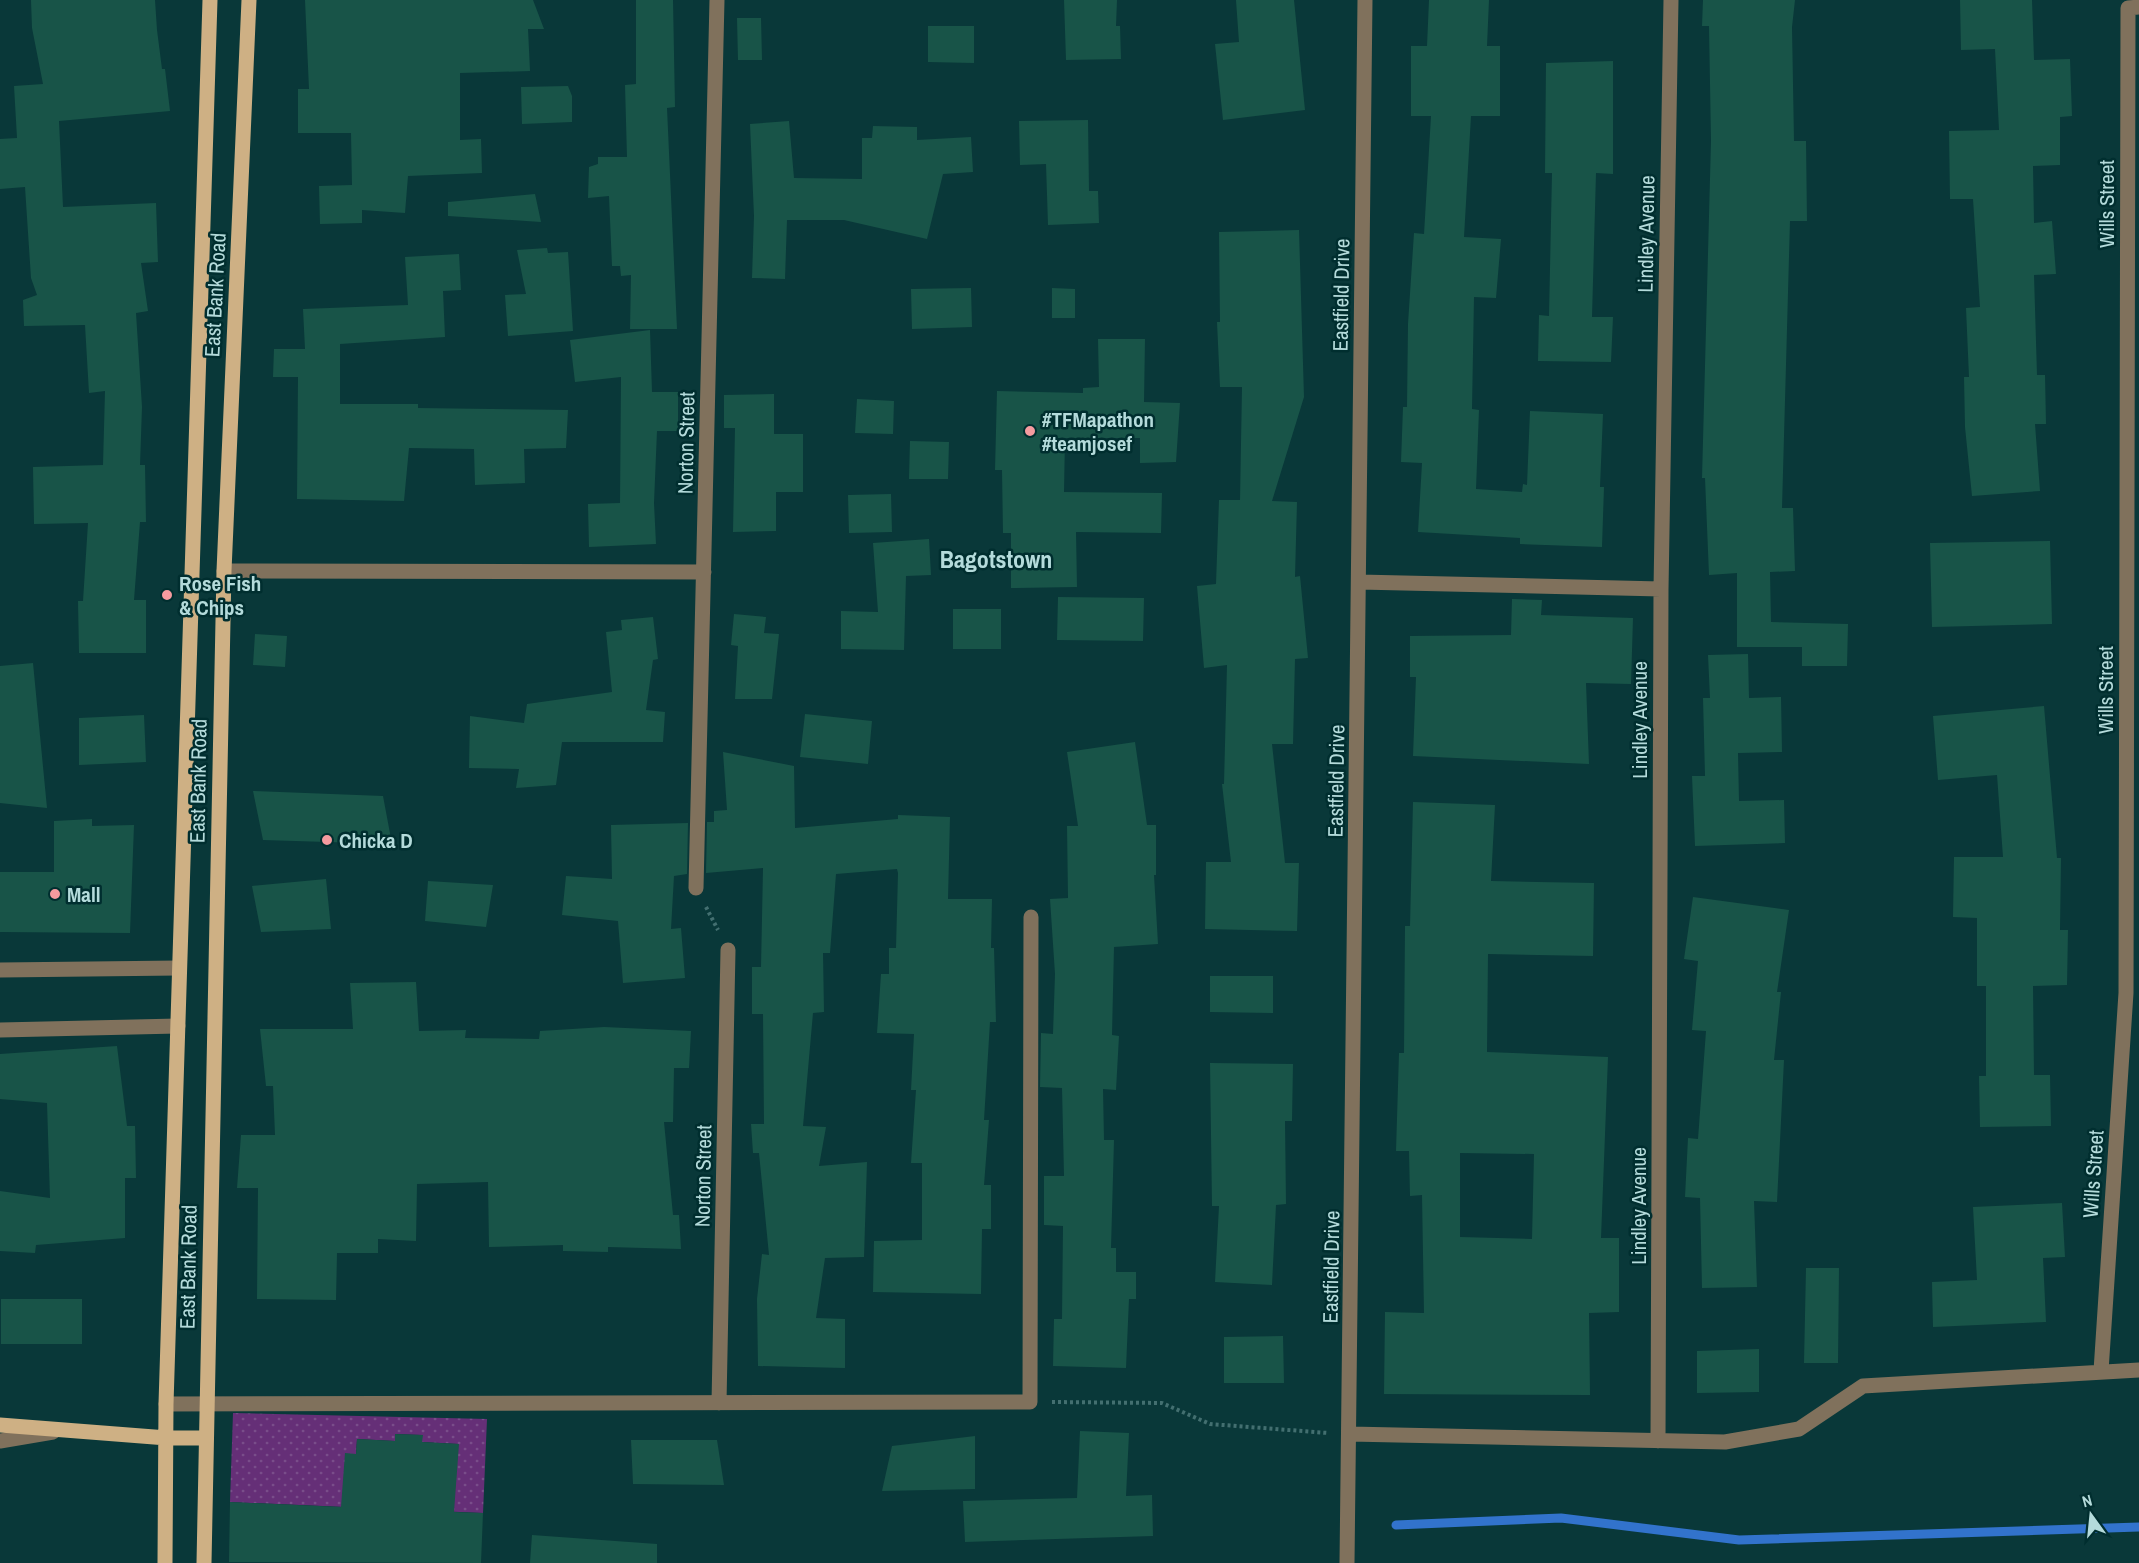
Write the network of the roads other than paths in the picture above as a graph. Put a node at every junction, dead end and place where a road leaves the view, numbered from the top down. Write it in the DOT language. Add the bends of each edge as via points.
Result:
graph roads {
  1 [pos="210,0"];
  2 [pos="249,0"];
  3 [pos="717,0"];
  4 [pos="1365,0"];
  5 [pos="1671,0"];
  6 [pos="2133,8"];
  7 [pos="224,571"];
  8 [pos="704,572"];
  9 [pos="1359,582"];
  10 [pos="1661,589"];
  11 [pos="696,888"];
  12 [pos="1031,917"];
  13 [pos="728,950"];
  14 [pos="179,968"];
  15 [pos="0,970"];
  16 [pos="2132,992"];
  17 [pos="178,1026"];
  18 [pos="0,1030"];
  19 [pos="2139,1370"];
  20 [pos="2102,1371"];
  21 [pos="719,1403"];
  22 [pos="166,1404"];
  23 [pos="206,1404"];
  24 [pos="0,1425"];
  25 [pos="65,1430"];
  26 [pos="1350,1434"];
  27 [pos="167,1438"];
  28 [pos="206,1438"];
  29 [pos="0,1441"];
  30 [pos="1658,1441"];
  31 [pos="165,1563"];
  32 [pos="204,1563"];
  33 [pos="1347,1563"];
  1 -- 14 [label="main road, East Bank Road"];
  2 -- 7 [label="main road, East Bank Road"];
  3 -- 8 [label="street, Norton Street"];
  4 -- 9 [label="street, Eastfield Drive"];
  5 -- 10 [label="street, Lindley Avenue"];
  6 -- 16 [label="street, Wills Street"];
  7 -- 8 [label="street"];
  7 -- 23 [label="main road, East Bank Road"];
  8 -- 11 [label="street, Norton Street"];
  9 -- 10 [label="street"];
  9 -- 26 [label="street, Eastfield Drive"];
  10 -- 30 [label="street, Lindley Avenue"];
  12 -- 21 [label="street" via="1030,1402"];
  13 -- 21 [label="street, Norton Street"];
  14 -- 15 [label="street"];
  14 -- 17 [label="main road, East Bank Road"];
  16 -- 20 [label="street, Wills Street"];
  17 -- 18 [label="street"];
  17 -- 22 [label="main road, East Bank Road"];
  19 -- 20 [label="street"];
  20 -- 30 [label="street" via="1863,1386 1799,1429 1725,1442"];
  21 -- 23 [label="street"];
  22 -- 23 [label="street"];
  22 -- 27 [label="main road, East Bank Road"];
  23 -- 28 [label="main road, East Bank Road"];
  24 -- 25 [label="main road"];
  25 -- 27 [label="main road"];
  25 -- 29 [label="street"];
  26 -- 30 [label="street"];
  26 -- 33 [label="street, Eastfield Drive"];
  27 -- 28 [label="main road"];
  27 -- 31 [label="main road, East Bank Road"];
  28 -- 32 [label="main road, East Bank Road"];
}
